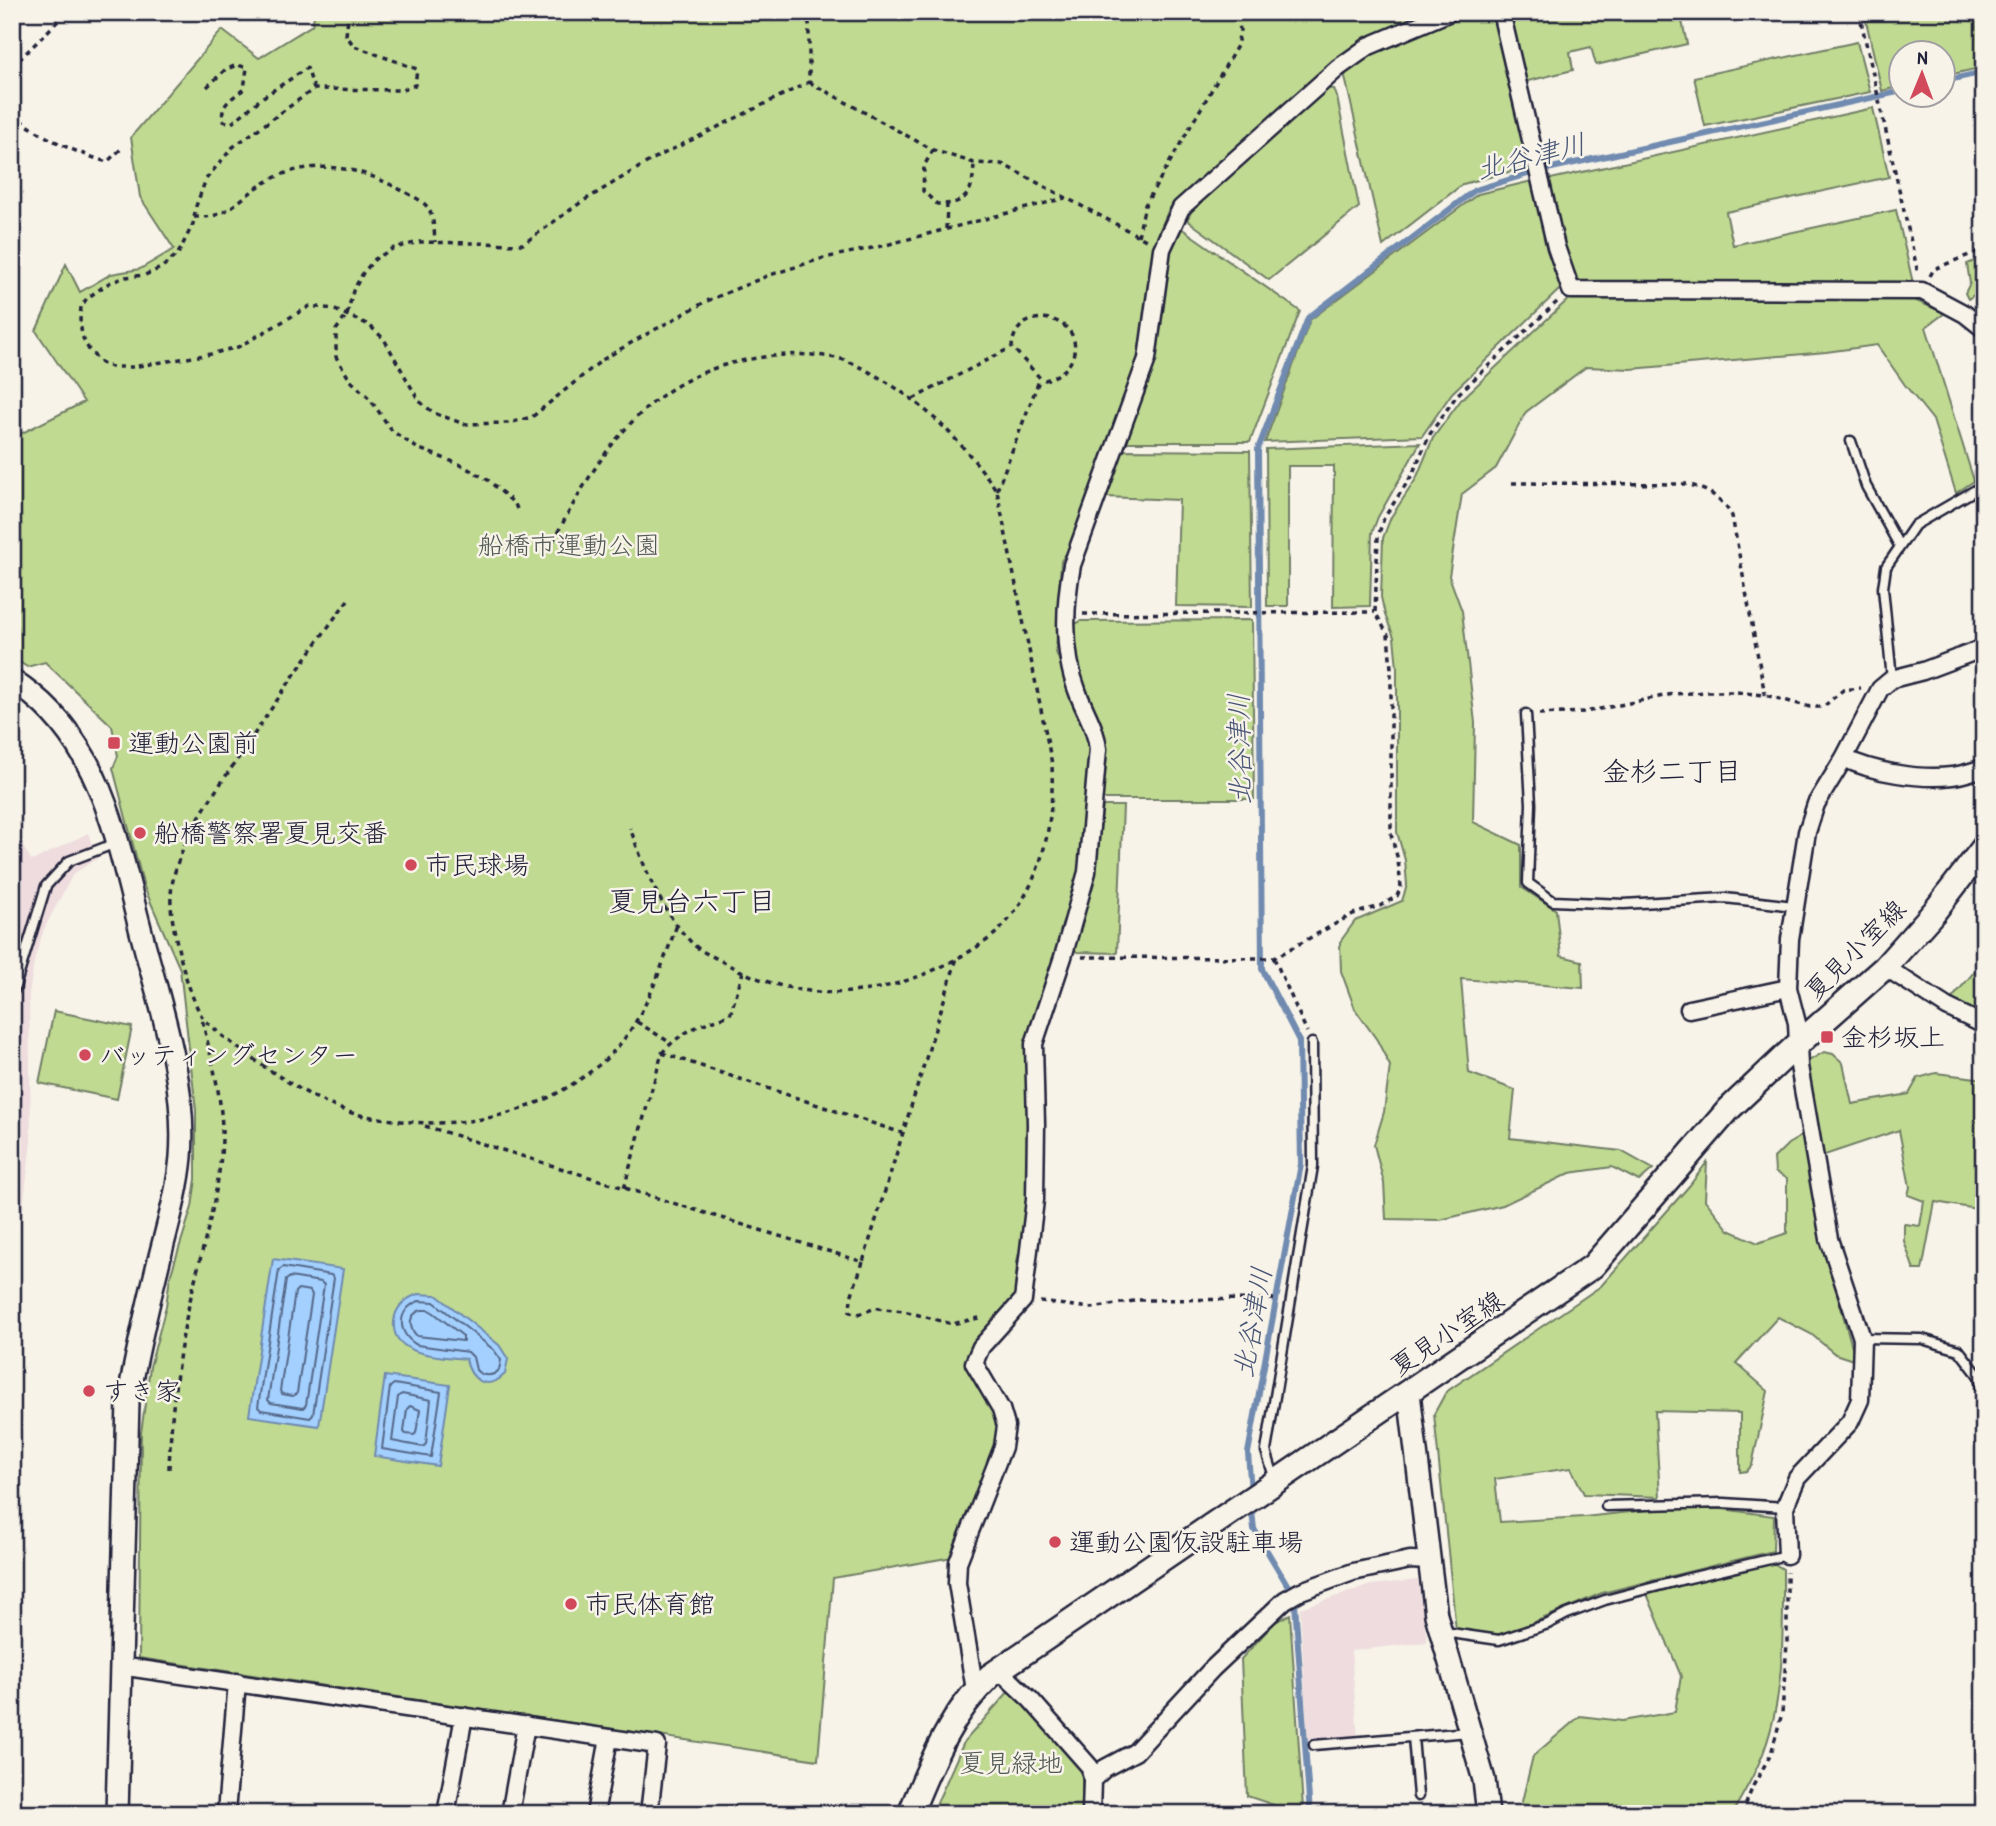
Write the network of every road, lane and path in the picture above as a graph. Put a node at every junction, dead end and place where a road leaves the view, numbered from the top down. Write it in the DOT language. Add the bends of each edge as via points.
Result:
graph roads {
  1 [pos="67,12"];
  2 [pos="353,12"];
  3 [pos="806,12"];
  4 [pos="1237,12"];
  5 [pos="1450,12"];
  6 [pos="1501,12"];
  7 [pos="1859,12"];
  8 [pos="12,66"];
  9 [pos="809,82"];
  10 [pos="207,87"];
  11 [pos="314,89"];
  12 [pos="12,114"];
  13 [pos="121,149"];
  14 [pos="933,150"];
  15 [pos="974,163"];
  16 [pos="1065,198"];
  17 [pos="947,204"];
  18 [pos="194,217"];
  19 [pos="946,229"];
  20 [pos="1138,236"];
  21 [pos="435,242"];
  22 [pos="1162,249"];
  23 [pos="1984,249"];
  24 [pos="1571,290"];
  25 [pos="1922,290"];
  26 [pos="347,315"];
  27 [pos="1984,329"];
  28 [pos="1012,347"];
  29 [pos="1040,378"];
  30 [pos="913,399"];
  31 [pos="1851,441"];
  32 [pos="1512,483"];
  33 [pos="1984,485"];
  34 [pos="997,491"];
  35 [pos="517,509"];
  36 [pos="553,541"];
  37 [pos="1900,547"];
  38 [pos="348,600"];
  39 [pos="1375,612"];
  40 [pos="1067,615"];
  41 [pos="1984,648"];
  42 [pos="12,680"];
  43 [pos="1886,684"];
  44 [pos="1765,695"];
  45 [pos="1526,715"];
  46 [pos="1844,758"];
  47 [pos="1984,768"];
  48 [pos="630,828"];
  49 [pos="117,843"];
  50 [pos="1984,847"];
  51 [pos="1794,906"];
  52 [pos="677,925"];
  53 [pos="1063,957"];
  54 [pos="957,958"];
  55 [pos="1274,958"];
  56 [pos="1885,967"];
  57 [pos="743,972"];
  58 [pos="1788,988"];
  59 [pos="14,990"];
  60 [pos="1689,1009"];
  61 [pos="202,1017"];
  62 [pos="637,1022"];
  63 [pos="1984,1025"];
  64 [pos="671,1043"];
  65 [pos="1312,1044"];
  66 [pos="1798,1044"];
  67 [pos="662,1054"];
  68 [pos="419,1124"];
  69 [pos="902,1133"];
  70 [pos="624,1188"];
  71 [pos="863,1262"];
  72 [pos="1269,1299"];
  73 [pos="1023,1300"];
  74 [pos="989,1315"];
  75 [pos="1862,1338"];
  76 [pos="1409,1393"];
  77 [pos="1984,1400"];
  78 [pos="169,1469"];
  79 [pos="1259,1494"];
  80 [pos="1606,1506"];
  81 [pos="1785,1507"];
  82 [pos="1787,1555"];
  83 [pos="1429,1561"];
  84 [pos="1441,1632"];
  85 [pos="120,1667"];
  86 [pos="999,1670"];
  87 [pos="237,1682"];
  88 [pos="975,1690"];
  89 [pos="464,1716"];
  90 [pos="526,1725"];
  91 [pos="1469,1732"];
  92 [pos="1413,1737"];
  93 [pos="608,1738"];
  94 [pos="1314,1745"];
  95 [pos="1092,1780"];
  96 [pos="1418,1796"];
  97 [pos="226,1813"];
  98 [pos="117,1814"];
  99 [pos="446,1814"];
  100 [pos="510,1814"];
  101 [pos="595,1814"];
  102 [pos="649,1814"];
  103 [pos="910,1814"];
  104 [pos="1091,1814"];
  105 [pos="1488,1814"];
  106 [pos="1742,1814"];
  1 -- 8 [label="path"];
  2 -- 11 [label="path" via="346,35 354,46 417,69 415,85 402,90"];
  3 -- 9 [label="path"];
  4 -- 20 [label="path" via="1237,46 1144,205"];
  5 -- 22 [label="street" via="1369,46 1338,68 1181,208"];
  6 -- 24 [label="street" via="1556,247"];
  7 -- 25 [label="path"];
  9 -- 14 [label="path"];
  9 -- 21 [label="path" via="653,159 523,244"];
  10 -- 11 [label="path" via="226,69 247,68 244,89 221,111 223,121 232,123 307,68"];
  11 -- 18 [label="path" via="216,164"];
  12 -- 13 [label="path" via="62,147 85,155 107,162"];
  14 -- 15 [label="path"];
  14 -- 17 [label="path" via="924,166 923,191 937,204"];
  15 -- 16 [label="path" via="1002,164"];
  15 -- 17 [label="path" via="973,185 965,197"];
  16 -- 19 [label="path"];
  16 -- 20 [label="path"];
  17 -- 19 [label="path"];
  18 -- 21 [label="path" via="217,215 288,173 319,166 346,168 373,175 429,206"];
  18 -- 26 [label="path" via="178,254 161,268 109,283 81,307 82,336 101,363 132,367 238,347 310,306"];
  19 -- 26 [label="path" via="824,258 707,301 602,360 532,417 509,423 464,424 434,413 419,401 384,339 369,325"];
  20 -- 22 [label="path"];
  21 -- 26 [label="path" via="394,248 375,259 353,291"];
  22 -- 40 [label="street" via="1147,359 1072,565"];
  23 -- 25 [label="path" via="1934,270"];
  24 -- 25 [label="street"];
  24 -- 39 [label="path" via="1457,395 1430,434 1378,536"];
  25 -- 27 [label="street"];
  26 -- 35 [label="path" via="336,330 336,357 392,431 417,448 488,480"];
  28 -- 29 [label="path"];
  28 -- 29 [label="path" via="1013,336 1032,319 1060,322 1069,331 1075,342 1071,363 1054,377"];
  28 -- 30 [label="path"];
  29 -- 34 [label="path"];
  30 -- 34 [label="path" via="973,456"];
  30 -- 36 [label="path" via="842,359 762,357 702,371 654,401 625,429 586,480"];
  31 -- 37 [label="lane" via="1866,486"];
  32 -- 44 [label="path" via="1687,484 1707,490 1724,503 1732,516"];
  33 -- 37 [label="lane" via="1915,526"];
  34 -- 54 [label="path" via="1052,764 1053,797 1038,869 1021,901 1004,925"];
  37 -- 43 [label="lane" via="1886,567 1883,587"];
  38 -- 61 [label="path" via="202,811 180,858 171,893 172,919"];
  39 -- 40 [label="path"];
  39 -- 55 [label="path" via="1388,635 1391,834 1401,887 1397,896 1380,906 1353,914"];
  40 -- 53 [label="street" via="1067,657 1098,749 1087,872"];
  41 -- 43 [label="street"];
  42 -- 49 [label="street" via="62,723 85,758"];
  43 -- 44 [label="path" via="1843,690 1823,707"];
  43 -- 46 [label="street"];
  44 -- 45 [label="path" via="1673,694 1585,712"];
  45 -- 51 [label="lane" via="1531,804 1528,883 1553,901 1624,904 1725,898"];
  46 -- 47 [label="street" via="1862,767 1920,775 1950,776"];
  46 -- 51 [label="street" via="1816,804"];
  48 -- 52 [label="path" via="644,868"];
  49 -- 59 [label="lane" via="69,861 46,886"];
  49 -- 85 [label="street" via="168,1036 182,1122 173,1204 128,1401"];
  50 -- 56 [label="main road, 夏見小室線"];
  51 -- 58 [label="street"];
  52 -- 57 [label="path" via="695,946"];
  52 -- 62 [label="path"];
  53 -- 55 [label="path"];
  53 -- 73 [label="street" via="1034,1044 1035,1200"];
  54 -- 57 [label="path" via="919,977 840,995 794,990"];
  54 -- 69 [label="path"];
  55 -- 65 [label="path"];
  56 -- 63 [label="street"];
  56 -- 66 [label="main road, 夏見小室線"];
  57 -- 64 [label="path" via="730,1015 695,1026"];
  58 -- 60 [label="street"];
  58 -- 66 [label="street"];
  61 -- 68 [label="path" via="251,1058 311,1097 351,1113"];
  61 -- 78 [label="path" via="219,1091 222,1139 180,1348"];
  62 -- 64 [label="path"];
  62 -- 68 [label="path" via="601,1064 569,1087 522,1110 464,1123"];
  64 -- 67 [label="path"];
  65 -- 79 [label="lane" via="1313,1166"];
  66 -- 75 [label="street" via="1829,1239"];
  66 -- 76 [label="main road, 夏見小室線" via="1729,1109 1593,1266"];
  67 -- 69 [label="path"];
  67 -- 70 [label="path"];
  68 -- 70 [label="path"];
  69 -- 71 [label="path"];
  70 -- 71 [label="path"];
  71 -- 74 [label="path" via="850,1312 876,1308 904,1311 952,1324"];
  72 -- 73 [label="path" via="1140,1300 1092,1308"];
  73 -- 88 [label="street" via="981,1347 974,1363 1006,1426 1003,1447 958,1562 957,1583"];
  75 -- 77 [label="lane" via="1922,1339 1959,1350 1979,1376"];
  75 -- 81 [label="street" via="1860,1400 1850,1422 1797,1478"];
  76 -- 79 [label="main road, 夏見小室線"];
  76 -- 83 [label="street"];
  79 -- 86 [label="main road, 夏見小室線"];
  80 -- 81 [label="lane" via="1724,1503"];
  81 -- 82 [label="street"];
  82 -- 84 [label="lane" via="1605,1601 1499,1640"];
  82 -- 106 [label="path" via="1782,1713 1772,1754"];
  83 -- 84 [label="street"];
  83 -- 95 [label="street" via="1410,1560 1353,1572 1284,1600 1135,1752"];
  84 -- 91 [label="street"];
  85 -- 87 [label="street"];
  85 -- 98 [label="street"];
  86 -- 88 [label="main road, 夏見小室線"];
  86 -- 95 [label="street" via="1090,1767"];
  87 -- 89 [label="street"];
  87 -- 97 [label="street"];
  88 -- 103 [label="main road, 夏見小室線" via="945,1734"];
  89 -- 90 [label="street"];
  89 -- 99 [label="street"];
  90 -- 93 [label="street"];
  90 -- 100 [label="street"];
  91 -- 92 [label="lane"];
  91 -- 105 [label="street" via="1484,1780"];
  92 -- 94 [label="lane"];
  92 -- 96 [label="lane"];
  93 -- 101 [label="street"];
  93 -- 102 [label="street" via="657,1745"];
  95 -- 104 [label="street"];
}
